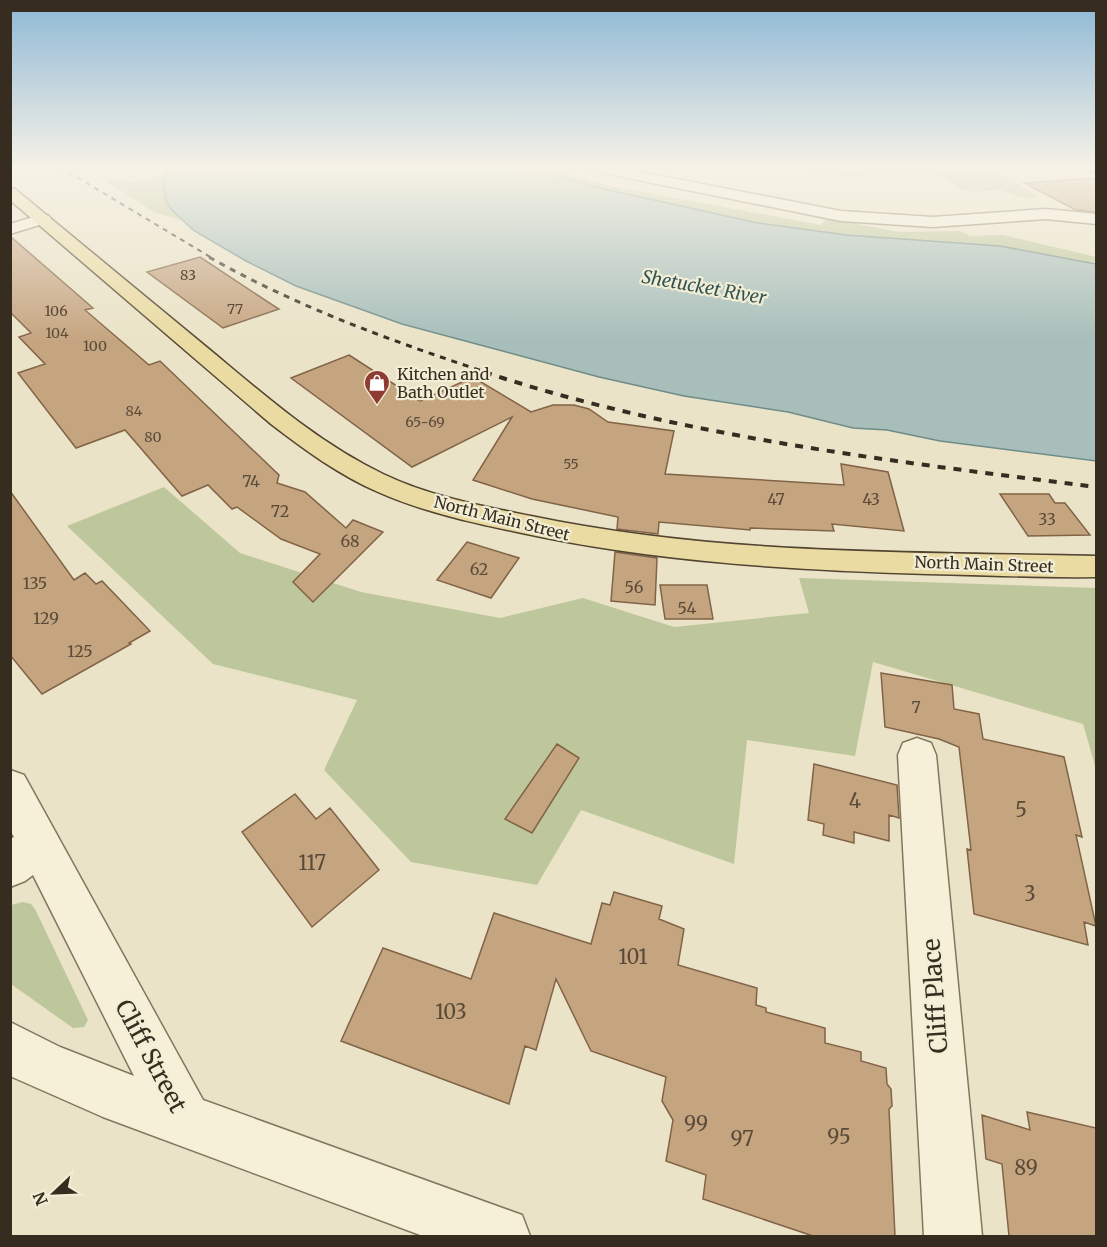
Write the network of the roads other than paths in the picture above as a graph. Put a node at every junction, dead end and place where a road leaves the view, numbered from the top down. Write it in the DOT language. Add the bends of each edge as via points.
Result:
graph roads {
  1 [pos="24,225"];
  2 [pos="50,225"];
  3 [pos="10,230"];
  4 [pos="1096,567"];
  5 [pos="917,755"];
  6 [pos="10,788"];
  7 [pos="25,854"];
  8 [pos="10,1047"];
  9 [pos="185,1121"];
  10 [pos="501,1236"];
  11 [pos="953,1236"];
  1 -- 3 [label="street"];
  2 -- 4 [label="main road, North Main Street" via="313,443 373,480 423,499 559,532 677,550 770,557"];
  5 -- 11 [label="street, Cliff Place"];
  6 -- 7 [label="street, Cliff Street"];
  7 -- 9 [label="street, Cliff Street"];
  8 -- 9 [label="street" via="71,1078"];
  9 -- 10 [label="street, Cliff Street"];
}
